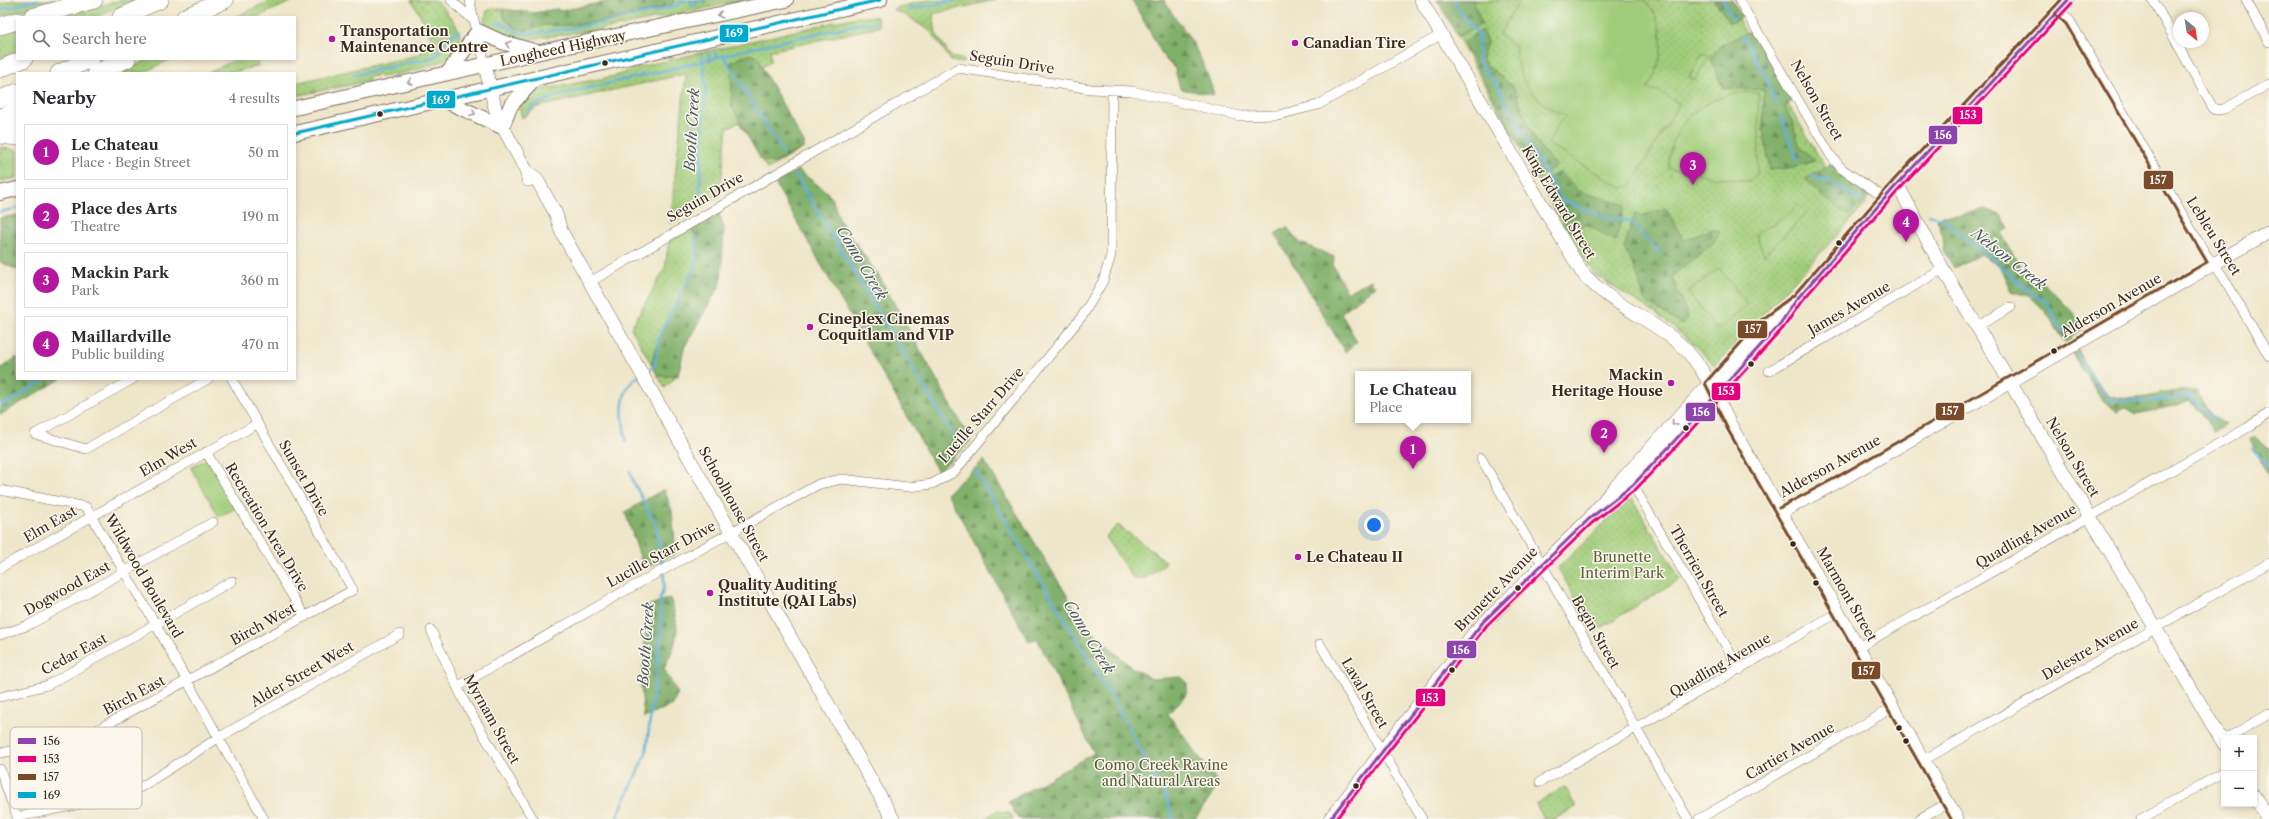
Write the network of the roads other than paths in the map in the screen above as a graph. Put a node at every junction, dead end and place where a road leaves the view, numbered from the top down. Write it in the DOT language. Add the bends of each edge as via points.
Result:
graph roads {
  1 [pos="94,0"];
  2 [pos="160,0"];
  3 [pos="225,0"];
  4 [pos="451,0"];
  5 [pos="470,0"];
  6 [pos="786,0"];
  7 [pos="880,0"];
  8 [pos="1421,0"];
  9 [pos="1739,0"];
  10 [pos="2068,0"];
  11 [pos="2153,0"];
  12 [pos="2246,0"];
  13 [pos="2059,10"];
  14 [pos="191,15"];
  15 [pos="36,16"];
  16 [pos="123,16"];
  17 [pos="16,21"];
  18 [pos="0,26"];
  19 [pos="475,26"];
  20 [pos="1440,34"];
  21 [pos="2269,42"];
  22 [pos="540,52"];
  23 [pos="22,60"];
  24 [pos="89,60"];
  25 [pos="125,60"];
  26 [pos="485,66"];
  27 [pos="0,70"];
  28 [pos="61,72"];
  29 [pos="98,72"];
  30 [pos="448,73"];
  31 [pos="534,80"];
  32 [pos="2269,84"];
  33 [pos="490,89"];
  34 [pos="1112,90"];
  35 [pos="16,92"];
  36 [pos="0,99"];
  37 [pos="444,100"];
  38 [pos="296,108"];
  39 [pos="16,110"];
  40 [pos="0,118"];
  41 [pos="0,122"];
  42 [pos="16,125"];
  43 [pos="502,127"];
  44 [pos="296,133"];
  45 [pos="0,135"];
  46 [pos="16,137"];
  47 [pos="1897,184"];
  48 [pos="16,189"];
  49 [pos="0,193"];
  50 [pos="1885,198"];
  51 [pos="2269,232"];
  52 [pos="2214,264"];
  53 [pos="1943,269"];
  54 [pos="590,282"];
  55 [pos="1797,299"];
  56 [pos="2011,307"];
  57 [pos="1978,326"];
  58 [pos="2269,356"];
  59 [pos="1769,370"];
  60 [pos="130,380"];
  61 [pos="206,380"];
  62 [pos="233,380"];
  63 [pos="2010,382"];
  64 [pos="1710,384"];
  65 [pos="1716,397"];
  66 [pos="2269,413"];
  67 [pos="258,424"];
  68 [pos="206,452"];
  69 [pos="1481,458"];
  70 [pos="1633,485"];
  71 [pos="0,490"];
  72 [pos="11,492"];
  73 [pos="0,497"];
  74 [pos="1781,512"];
  75 [pos="94,516"];
  76 [pos="2090,516"];
  77 [pos="1589,519"];
  78 [pos="213,522"];
  79 [pos="731,532"];
  80 [pos="2269,563"];
  81 [pos="1542,564"];
  82 [pos="0,568"];
  83 [pos="125,572"];
  84 [pos="232,581"];
  85 [pos="353,590"];
  86 [pos="1839,612"];
  87 [pos="305,617"];
  88 [pos="156,625"];
  89 [pos="2154,628"];
  90 [pos="431,630"];
  91 [pos="400,634"];
  92 [pos="0,635"];
  93 [pos="1320,644"];
  94 [pos="1859,647"];
  95 [pos="1740,670"];
  96 [pos="187,682"];
  97 [pos="458,687"];
  98 [pos="0,697"];
  99 [pos="1894,707"];
  100 [pos="2269,714"];
  101 [pos="103,727"];
  102 [pos="1636,729"];
  103 [pos="2234,735"];
  104 [pos="2221,736"];
  105 [pos="218,738"];
  106 [pos="10,751"];
  107 [pos="1382,751"];
  108 [pos="0,753"];
  109 [pos="1924,760"];
  110 [pos="0,769"];
  111 [pos="2221,774"];
  112 [pos="1540,782"];
  113 [pos="142,785"];
  114 [pos="10,797"];
  115 [pos="2257,801"];
  116 [pos="1948,803"];
  117 [pos="14,809"];
  118 [pos="57,809"];
  119 [pos="264,819"];
  120 [pos="534,819"];
  121 [pos="893,819"];
  122 [pos="1330,819"];
  123 [pos="1422,819"];
  124 [pos="1688,819"];
  125 [pos="1700,819"];
  126 [pos="1919,819"];
  127 [pos="1957,819"];
  128 [pos="2141,819"];
  129 [pos="2268,819"];
  1 -- 15 [label="highway"];
  2 -- 16 [label="highway"];
  3 -- 14 [label="highway"];
  4 -- 19 [label="street"];
  5 -- 19 [label="street, Schoolhouse Street"];
  6 -- 22 [label="main road, Lougheed Highway, one-way"];
  7 -- 31 [label="main road, Lougheed Highway"];
  8 -- 20 [label="main road, King Edward Street"];
  9 -- 50 [label="street, Nelson Street" via="1831,156 1842,169"];
  10 -- 13 [label="main road, Brunette Avenue"];
  11 -- 32 [label="street" via="2210,104 2216,110 2224,109"];
  12 -- 21 [label="street"];
  13 -- 47 [label="main road, Brunette Avenue"];
  13 -- 52 [label="street, Lebleu Street" via="2070,20"];
  17 -- 18 [label="highway"];
  22 -- 19 [label="main road, one-way" via="502,42"];
  19 -- 26 [label="street, Schoolhouse Street"];
  19 -- 30 [label="main road"];
  20 -- 34 [label="street, Seguin Drive" via="1318,105 1278,115 1240,116 1159,96"];
  20 -- 64 [label="main road, King Edward Street" via="1581,271 1608,297 1674,340 1697,362"];
  22 -- 26 [label="main road, Lougheed Highway"];
  23 -- 27 [label="highway"];
  24 -- 28 [label="highway"];
  25 -- 29 [label="highway"];
  26 -- 30 [label="main road, Lougheed Highway"];
  26 -- 33 [label="main road, Schoolhouse Street"];
  30 -- 38 [label="main road, Lougheed Highway, one-way"];
  31 -- 33 [label="main road, Lougheed Highway"];
  31 -- 43 [label="main road" via="511,105"];
  33 -- 37 [label="main road, Lougheed Highway"];
  33 -- 43 [label="main road, Schoolhouse Street"];
  34 -- 54 [label="street, Seguin Drive" via="958,68"];
  34 -- 79 [label="street, Lucille Starr Drive" via="1111,255 1103,281 1083,315 954,472 932,484 908,487 853,479 830,481 806,490"];
  35 -- 36 [label="highway"];
  37 -- 43 [label="main road, one-way"];
  37 -- 44 [label="main road, Lougheed Highway"];
  39 -- 40 [label="highway"];
  41 -- 42 [label="main road"];
  43 -- 54 [label="main road, Schoolhouse Street" via="527,172 536,178 540,185 556,214 558,226"];
  45 -- 46 [label="highway"];
  47 -- 50 [label="main road, Brunette Avenue"];
  47 -- 53 [label="main road, Nelson Street"];
  48 -- 49 [label="main road"];
  50 -- 55 [label="main road, Brunette Avenue"];
  51 -- 52 [label="main road, Alderson Avenue"];
  52 -- 58 [label="street, Lebleu Street"];
  52 -- 63 [label="main road, Alderson Avenue"];
  53 -- 57 [label="main road, Nelson Street"];
  53 -- 59 [label="street, James Avenue"];
  54 -- 79 [label="main road, Schoolhouse Street"];
  55 -- 64 [label="main road, Brunette Avenue" via="1765,323"];
  55 -- 65 [label="main road, Brunette Avenue" via="1780,324"];
  56 -- 57 [label="street"];
  57 -- 63 [label="main road, Nelson Street"];
  60 -- 61 [label="street" via="35,434 86,449"];
  62 -- 67 [label="street, Sunset Drive"];
  63 -- 74 [label="main road, Alderson Avenue"];
  63 -- 76 [label="main road, Nelson Street"];
  64 -- 65 [label="main road, Marmont Street"];
  64 -- 77 [label="main road, Brunette Avenue, one-way"];
  65 -- 70 [label="main road, Brunette Avenue"];
  65 -- 74 [label="main road, Marmont Street"];
  66 -- 76 [label="street, Quadling Avenue" via="2247,428"];
  67 -- 68 [label="street, Elm West"];
  67 -- 85 [label="street, Sunset Drive"];
  68 -- 75 [label="street, Elm West"];
  68 -- 87 [label="street, Recreation Area Drive"];
  69 -- 81 [label="street, Begin Street"];
  70 -- 77 [label="main road, Brunette Avenue"];
  70 -- 95 [label="street, Therrien Street"];
  71 -- 72 [label="street, Wildwood Boulevard"];
  72 -- 73 [label="street"];
  72 -- 75 [label="street, Wildwood Boulevard" via="86,507"];
  74 -- 86 [label="main road, Marmont Street"];
  75 -- 82 [label="street, Elm East"];
  75 -- 83 [label="street, Wildwood Boulevard"];
  76 -- 89 [label="main road, Nelson Street"];
  76 -- 94 [label="street, Quadling Avenue"];
  77 -- 81 [label="main road, Brunette Avenue"];
  78 -- 83 [label="street, Dogwood East"];
  79 -- 97 [label="street, Lucille Starr Drive"];
  79 -- 121 [label="main road, Schoolhouse Street"];
  80 -- 89 [label="street, Delestre Avenue"];
  81 -- 102 [label="street, Begin Street"];
  81 -- 107 [label="main road, Brunette Avenue" via="1475,632"];
  83 -- 88 [label="street, Wildwood Boulevard"];
  83 -- 92 [label="street, Dogwood East" via="29,625"];
  84 -- 88 [label="street, Cedar East"];
  85 -- 87 [label="street, Birch West"];
  86 -- 94 [label="main road, Marmont Street"];
  86 -- 95 [label="street, Quadling Avenue"];
  87 -- 96 [label="street, Birch West"];
  88 -- 96 [label="street, Wildwood Boulevard"];
  88 -- 98 [label="street, Cedar East" via="48,685"];
  89 -- 104 [label="main road, Nelson Street"];
  89 -- 109 [label="street, Delestre Avenue"];
  90 -- 97 [label="street, Myrnam Street"];
  91 -- 105 [label="street, Alder Street West"];
  93 -- 107 [label="street, Laval Street"];
  94 -- 99 [label="main road, Marmont Street"];
  95 -- 102 [label="street, Quadling Avenue"];
  96 -- 101 [label="street, Birch East"];
  96 -- 105 [label="street, Wildwood Boulevard"];
  97 -- 120 [label="street, Myrnam Street" via="494,755"];
  99 -- 109 [label="main road, Marmont Street"];
  99 -- 125 [label="street, Cartier Avenue"];
  100 -- 103 [label="street"];
  102 -- 112 [label="street, Quadling Avenue"];
  102 -- 124 [label="street, Begin Street"];
  105 -- 113 [label="street, Alder Street West" via="164,774"];
  105 -- 119 [label="street, Wildwood Boulevard"];
  106 -- 108 [label="street, Birch East"];
  107 -- 122 [label="main road, Brunette Avenue"];
  107 -- 123 [label="street, Laval Street"];
  109 -- 116 [label="main road, Marmont Street"];
  110 -- 114 [label="street, Alder Street West"];
  111 -- 128 [label="street"];
  115 -- 129 [label="main road"];
  116 -- 126 [label="street"];
  116 -- 127 [label="main road, Marmont Street"];
  117 -- 118 [label="street, Alder Street West" via="17,817"];
}
